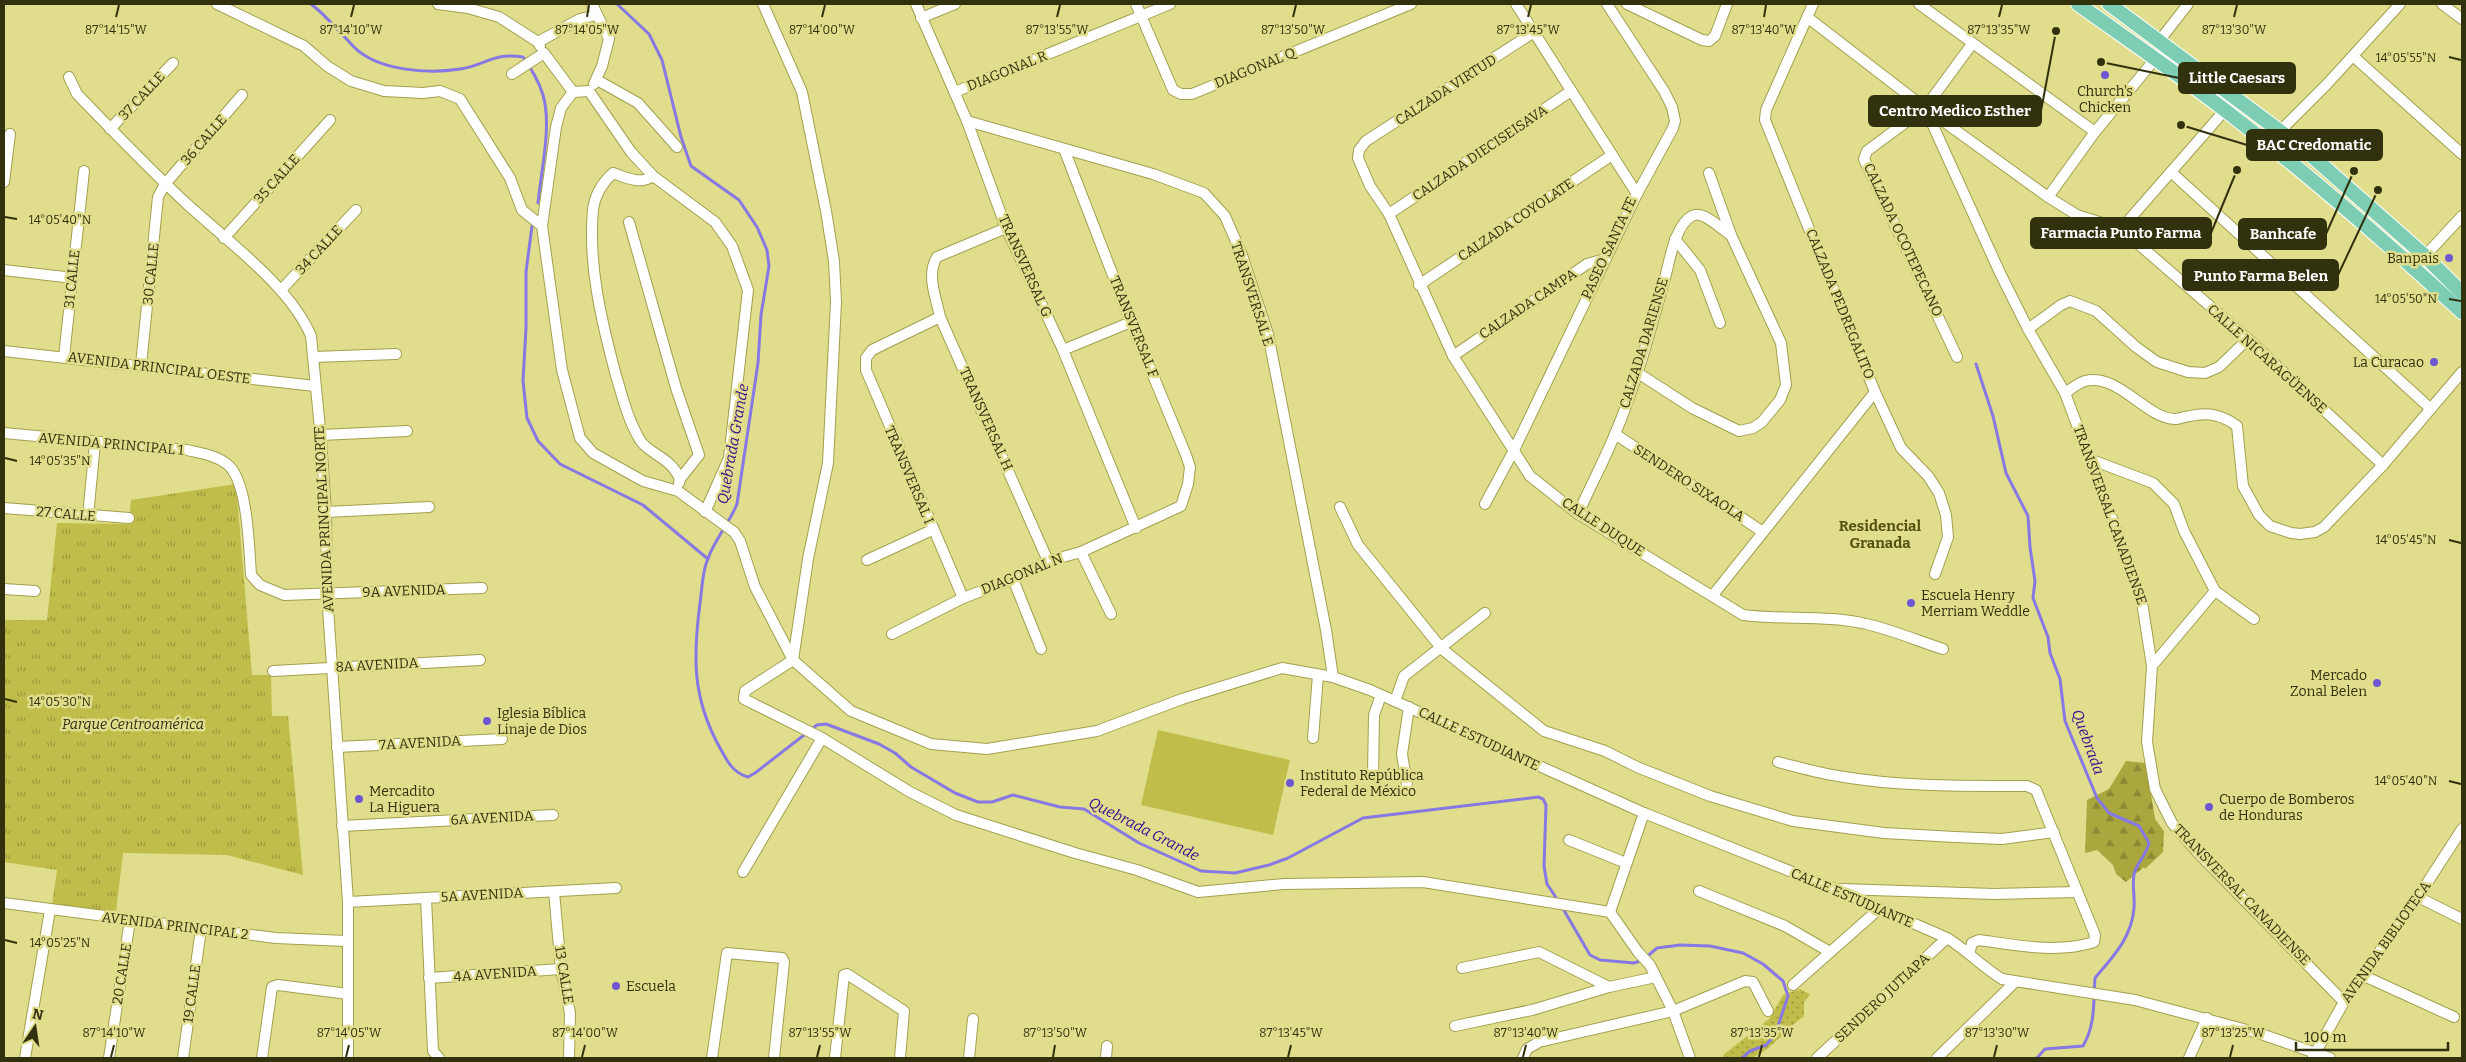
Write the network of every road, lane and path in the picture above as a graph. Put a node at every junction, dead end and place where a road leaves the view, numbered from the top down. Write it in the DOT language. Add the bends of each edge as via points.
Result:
graph roads {
  1 [pos="438,4"];
  2 [pos="592,4"];
  3 [pos="763,4"];
  4 [pos="916,4"];
  5 [pos="956,4"];
  6 [pos="1136,4"];
  7 [pos="1170,4"];
  8 [pos="1412,4"];
  9 [pos="1516,4"];
  10 [pos="1608,4"];
  11 [pos="1627,4"];
  12 [pos="1727,4"];
  13 [pos="1813,4"];
  14 [pos="1919,4"];
  15 [pos="2078,4"];
  16 [pos="2109,4"];
  17 [pos="2188,4"];
  18 [pos="2400,4"];
  19 [pos="2442,4"];
  20 [pos="222,5"];
  21 [pos="596,15"];
  22 [pos="1141,16"];
  23 [pos="1807,17"];
  24 [pos="921,18"];
  25 [pos="2462,19"];
  26 [pos="1534,32"];
  27 [pos="2160,40"];
  28 [pos="538,42"];
  29 [pos="1972,44"];
  30 [pos="544,53"];
  31 [pos="2352,56"];
  32 [pos="2155,59"];
  33 [pos="173,63"];
  34 [pos="512,74"];
  35 [pos="69,77"];
  36 [pos="597,80"];
  37 [pos="589,91"];
  38 [pos="1572,91"];
  39 [pos="573,92"];
  40 [pos="955,92"];
  41 [pos="242,95"];
  42 [pos="2234,98"];
  43 [pos="1925,108"];
  44 [pos="2225,110"];
  45 [pos="330,120"];
  46 [pos="967,121"];
  47 [pos="110,129"];
  48 [pos="2095,132"];
  49 [pos="2279,132"];
  50 [pos="10,134"];
  51 [pos="677,147"];
  52 [pos="1064,149"];
  53 [pos="1359,150"];
  54 [pos="2462,154"];
  55 [pos="1612,155"];
  56 [pos="84,171"];
  57 [pos="2171,172"];
  58 [pos="1709,173"];
  59 [pos="653,176"];
  60 [pos="4,182"];
  61 [pos="165,184"];
  62 [pos="1637,194"];
  63 [pos="2048,197"];
  64 [pos="356,210"];
  65 [pos="1389,214"];
  66 [pos="2462,216"];
  67 [pos="629,222"];
  68 [pos="542,226"];
  69 [pos="1006,228"];
  70 [pos="2122,229"];
  71 [pos="1731,235"];
  72 [pos="224,238"];
  73 [pos="1675,239"];
  74 [pos="2425,256"];
  75 [pos="1605,259"];
  76 [pos="4,270"];
  77 [pos="73,278"];
  78 [pos="1420,285"];
  79 [pos="281,290"];
  80 [pos="2462,293"];
  81 [pos="2462,312"];
  82 [pos="940,317"];
  83 [pos="1131,322"];
  84 [pos="1720,323"];
  85 [pos="2028,329"];
  86 [pos="2248,339"];
  87 [pos="4,350"];
  88 [pos="1063,350"];
  89 [pos="396,354"];
  90 [pos="1453,356"];
  91 [pos="64,357"];
  92 [pos="314,357"];
  93 [pos="1957,357"];
  94 [pos="141,365"];
  95 [pos="2462,372"];
  96 [pos="1638,373"];
  97 [pos="315,386"];
  98 [pos="1875,392"];
  99 [pos="2065,393"];
  100 [pos="2430,409"];
  101 [pos="407,431"];
  102 [pos="4,433"];
  103 [pos="1615,434"];
  104 [pos="320,436"];
  105 [pos="95,443"];
  106 [pos="1514,450"];
  107 [pos="2092,460"];
  108 [pos="2383,465"];
  109 [pos="680,478"];
  110 [pos="678,491"];
  111 [pos="1485,504"];
  112 [pos="1181,506"];
  113 [pos="428,507"];
  114 [pos="1340,507"];
  115 [pos="4,508"];
  116 [pos="326,512"];
  117 [pos="705,512"];
  118 [pos="1578,514"];
  119 [pos="88,516"];
  120 [pos="129,518"];
  121 [pos="1136,528"];
  122 [pos="932,530"];
  123 [pos="1763,532"];
  124 [pos="1081,552"];
  125 [pos="867,560"];
  126 [pos="1048,561"];
  127 [pos="1935,574"];
  128 [pos="1013,579"];
  129 [pos="4,588"];
  130 [pos="482,588"];
  131 [pos="35,591"];
  132 [pos="2215,591"];
  133 [pos="327,593"];
  134 [pos="1713,595"];
  135 [pos="963,598"];
  136 [pos="1485,613"];
  137 [pos="1111,614"];
  138 [pos="2254,619"];
  139 [pos="892,634"];
  140 [pos="1041,649"];
  141 [pos="1442,649"];
  142 [pos="1943,649"];
  143 [pos="480,660"];
  144 [pos="793,660"];
  145 [pos="2152,666"];
  146 [pos="332,668"];
  147 [pos="273,671"];
  148 [pos="1318,675"];
  149 [pos="1333,677"];
  150 [pos="1381,695"];
  151 [pos="1395,701"];
  152 [pos="1409,707"];
  153 [pos="822,738"];
  154 [pos="1313,738"];
  155 [pos="502,739"];
  156 [pos="337,747"];
  157 [pos="1778,762"];
  158 [pos="1373,775"];
  159 [pos="1407,785"];
  160 [pos="1644,812"];
  161 [pos="553,815"];
  162 [pos="342,826"];
  163 [pos="2054,832"];
  164 [pos="2461,833"];
  165 [pos="1569,840"];
  166 [pos="1626,863"];
  167 [pos="743,872"];
  168 [pos="616,888"];
  169 [pos="1835,889"];
  170 [pos="1699,891"];
  171 [pos="554,892"];
  172 [pos="2077,892"];
  173 [pos="2418,897"];
  174 [pos="426,898"];
  175 [pos="348,902"];
  176 [pos="4,903"];
  177 [pos="1879,909"];
  178 [pos="50,910"];
  179 [pos="1610,912"];
  180 [pos="2462,919"];
  181 [pos="130,920"];
  182 [pos="201,929"];
  183 [pos="1947,938"];
  184 [pos="347,941"];
  185 [pos="1830,952"];
  186 [pos="1969,954"];
  187 [pos="1462,968"];
  188 [pos="562,969"];
  189 [pos="2362,975"];
  190 [pos="1656,977"];
  191 [pos="429,978"];
  192 [pos="2015,982"];
  193 [pos="1793,985"];
  194 [pos="1609,987"];
  195 [pos="348,994"];
  196 [pos="2344,1002"];
  197 [pos="1673,1011"];
  198 [pos="1768,1011"];
  199 [pos="2454,1017"];
  200 [pos="2207,1018"];
  201 [pos="972,1019"];
  202 [pos="1455,1026"];
  203 [pos="1107,1046"];
  204 [pos="2314,1056"];
  205 [pos="25,1058"];
  206 [pos="109,1058"];
  207 [pos="183,1058"];
  208 [pos="262,1058"];
  209 [pos="348,1058"];
  210 [pos="438,1058"];
  211 [pos="569,1058"];
  212 [pos="712,1058"];
  213 [pos="774,1058"];
  214 [pos="835,1058"];
  215 [pos="900,1058"];
  216 [pos="969,1058"];
  217 [pos="1106,1058"];
  218 [pos="1523,1058"];
  219 [pos="1690,1058"];
  220 [pos="1817,1058"];
  221 [pos="1937,1058"];
  222 [pos="2189,1058"];
  223 [pos="2330,1058"];
  1 -- 28 [label="street" via="499,17"];
  2 -- 21 [label="street"];
  3 -- 144 [label="street" via="802,92 826,211 836,302 828,463 808,559"];
  4 -- 24 [label="street, TRANSVERSAL G"];
  5 -- 24 [label="street"];
  6 -- 22 [label="street"];
  7 -- 22 [label="street, DIAGONAL R"];
  8 -- 22 [label="street, DIAGONAL Q" via="1192,94 1173,90"];
  9 -- 26 [label="street, PASEO SANTA FE"];
  10 -- 62 [label="street" via="1672,107 1674,121"];
  11 -- 12 [label="street" via="1709,41 1715,36"];
  13 -- 23 [label="street, CALZADA PEDREGALITO"];
  14 -- 29 [label="street"];
  15 -- 32 [label="main road"];
  16 -- 27 [label="main road"];
  17 -- 27 [label="street"];
  18 -- 31 [label="street"];
  19 -- 25 [label="street"];
  20 -- 68 [label="street" via="304,46 351,81 384,91 440,91 460,99 510,178 522,210"];
  21 -- 28 [label="street" via="580,19"];
  21 -- 36 [label="street" via="602,20 609,39"];
  22 -- 40 [label="street, DIAGONAL R"];
  23 -- 43 [label="street, CALLE NICARAGÜENSE"];
  23 -- 98 [label="street, CALZADA PEDREGALITO" via="1766,110 1765,120"];
  24 -- 40 [label="street, TRANSVERSAL G"];
  26 -- 38 [label="street, PASEO SANTA FE"];
  26 -- 53 [label="street, CALZADA VIRTUD" via="1366,142"];
  27 -- 42 [label="main road"];
  28 -- 30 [label="street"];
  29 -- 43 [label="street, CALZADA OCOTEPECANO"];
  29 -- 48 [label="street"];
  30 -- 34 [label="street"];
  30 -- 39 [label="street"];
  31 -- 49 [label="street"];
  31 -- 54 [label="street"];
  32 -- 44 [label="main road"];
  32 -- 48 [label="street"];
  33 -- 47 [label="street, 37 CALLE"];
  35 -- 47 [label="street, AVENIDA PRINCIPAL NORTE" via="77,94"];
  36 -- 37 [label="street"];
  36 -- 51 [label="street" via="638,104"];
  37 -- 39 [label="street"];
  37 -- 59 [label="street"];
  38 -- 55 [label="street, PASEO SANTA FE"];
  38 -- 65 [label="street, CALZADA DIECISEISAVA"];
  39 -- 68 [label="street" via="561,108 556,127"];
  40 -- 46 [label="street, TRANSVERSAL G"];
  41 -- 61 [label="street, 36 CALLE"];
  42 -- 44 [label="street"];
  42 -- 49 [label="main road"];
  43 -- 63 [label="street, CALLE NICARAGÜENSE"];
  43 -- 85 [label="street, TRANSVERSAL CANADIENSE"];
  43 -- 93 [label="street, CALZADA OCOTEPECANO" via="1867,151 1864,159"];
  44 -- 57 [label="street"];
  44 -- 81 [label="main road" via="2354,214"];
  45 -- 72 [label="street, 35 CALLE"];
  46 -- 52 [label="street, TRANSVERSAL E"];
  46 -- 69 [label="street, TRANSVERSAL G"];
  47 -- 61 [label="street, AVENIDA PRINCIPAL NORTE"];
  48 -- 63 [label="street"];
  49 -- 74 [label="main road"];
  50 -- 60 [label="street"];
  52 -- 83 [label="street, TRANSVERSAL F"];
  52 -- 149 [label="street, TRANSVERSAL E" via="1153,174 1204,193 1225,216 1242,255 1268,334"];
  53 -- 65 [label="street, CALLE DUQUE" via="1358,158 1370,186"];
  55 -- 62 [label="street, PASEO SANTA FE"];
  55 -- 78 [label="street, CALZADA COYOLATE"];
  56 -- 77 [label="street, 31 CALLE"];
  57 -- 70 [label="street"];
  57 -- 100 [label="street"];
  58 -- 71 [label="street"];
  59 -- 109 [label="street" via="645,182 612,174 602,184 593,208 594,258 600,316 626,410 641,442 677,470"];
  59 -- 117 [label="street" via="714,222 732,246 748,290 729,458"];
  61 -- 72 [label="street, AVENIDA PRINCIPAL NORTE"];
  61 -- 94 [label="street, 30 CALLE" via="158,197"];
  62 -- 75 [label="street, PASEO SANTA FE"];
  63 -- 70 [label="street, CALLE NICARAGÜENSE" via="2077,215"];
  64 -- 79 [label="street, 34 CALLE"];
  65 -- 78 [label="street, CALLE DUQUE"];
  66 -- 74 [label="street"];
  67 -- 109 [label="street" via="676,388 699,455"];
  68 -- 110 [label="street" via="562,370 580,438 593,453 643,481"];
  69 -- 82 [label="street, TRANSVERSAL H" via="937,257 931,266 931,275"];
  69 -- 88 [label="street, TRANSVERSAL G"];
  70 -- 86 [label="street, CALLE NICARAGÜENSE"];
  71 -- 73 [label="street, CALZADA DARIENSE" via="1700,215 1688,219"];
  71 -- 96 [label="street" via="1781,343 1786,385 1780,400 1762,422 1738,431 1692,408"];
  72 -- 79 [label="street, AVENIDA PRINCIPAL NORTE"];
  73 -- 84 [label="street" via="1700,270"];
  73 -- 96 [label="street, CALZADA DARIENSE"];
  74 -- 80 [label="main road"];
  75 -- 90 [label="street, CALZADA CAMPA" via="1587,264"];
  75 -- 106 [label="street, PASEO SANTA FE"];
  76 -- 77 [label="street"];
  77 -- 91 [label="street, 31 CALLE"];
  78 -- 90 [label="street, CALLE DUQUE"];
  79 -- 92 [label="street, AVENIDA PRINCIPAL NORTE" via="304,320 311,336"];
  82 -- 122 [label="street, TRANSVERSAL I" via="872,350 866,358 866,370"];
  82 -- 126 [label="street, TRANSVERSAL H"];
  83 -- 88 [label="street"];
  83 -- 112 [label="street, TRANSVERSAL F" via="1190,467"];
  85 -- 86 [label="street" via="2070,301 2096,311 2157,362 2174,369 2204,373 2219,367"];
  85 -- 99 [label="street, TRANSVERSAL CANADIENSE"];
  86 -- 108 [label="street, CALLE NICARAGÜENSE"];
  87 -- 91 [label="street, AVENIDA PRINCIPAL OESTE"];
  88 -- 121 [label="street, TRANSVERSAL G"];
  89 -- 92 [label="street"];
  90 -- 106 [label="street, CALLE DUQUE"];
  91 -- 94 [label="street, AVENIDA PRINCIPAL OESTE"];
  92 -- 97 [label="street, AVENIDA PRINCIPAL NORTE"];
  94 -- 97 [label="street, AVENIDA PRINCIPAL OESTE"];
  95 -- 100 [label="street"];
  96 -- 103 [label="street, CALZADA DARIENSE"];
  97 -- 104 [label="street, AVENIDA PRINCIPAL NORTE"];
  98 -- 123 [label="street, CALZADA PEDREGALITO"];
  98 -- 127 [label="street" via="1900,448 1928,476 1944,508 1948,537"];
  99 -- 107 [label="street, TRANSVERSAL CANADIENSE"];
  99 -- 108 [label="street" via="2085,381 2105,382 2175,419 2217,414 2229,420 2237,426 2243,486 2259,515 2270,526 2291,533 2300,534 2324,527"];
  100 -- 108 [label="street"];
  101 -- 104 [label="street"];
  102 -- 105 [label="street, AVENIDA PRINCIPAL 1"];
  103 -- 118 [label="street, CALZADA DARIENSE"];
  103 -- 123 [label="street, SENDERO SIXAOLA"];
  104 -- 116 [label="street, AVENIDA PRINCIPAL NORTE"];
  105 -- 119 [label="street"];
  105 -- 133 [label="street, AVENIDA PRINCIPAL 1" via="187,450 209,454 228,465 239,481 251,575 260,585 284,595"];
  106 -- 111 [label="street, PASEO SANTA FE"];
  106 -- 118 [label="street, CALLE DUQUE" via="1530,476"];
  107 -- 132 [label="street" via="2153,483 2174,504"];
  107 -- 145 [label="street, TRANSVERSAL CANADIENSE" via="2141,596"];
  109 -- 110 [label="street"];
  110 -- 117 [label="street, CALLE ESTUDIANTE"];
  112 -- 121 [label="street, DIAGONAL N"];
  113 -- 116 [label="street"];
  114 -- 141 [label="street" via="1358,545"];
  115 -- 119 [label="street, 27 CALLE"];
  116 -- 133 [label="street, AVENIDA PRINCIPAL NORTE"];
  117 -- 144 [label="street, CALLE ESTUDIANTE" via="734,532 740,541 755,588"];
  118 -- 134 [label="street, CALLE DUQUE"];
  119 -- 120 [label="street, 27 CALLE"];
  121 -- 124 [label="street, DIAGONAL N"];
  122 -- 125 [label="street"];
  122 -- 135 [label="street, TRANSVERSAL I"];
  123 -- 134 [label="street, CALZADA PEDREGALITO"];
  124 -- 126 [label="street, DIAGONAL N"];
  124 -- 137 [label="street"];
  126 -- 128 [label="street, DIAGONAL N"];
  128 -- 135 [label="street, DIAGONAL N"];
  128 -- 140 [label="street"];
  129 -- 131 [label="street"];
  130 -- 133 [label="street, 9A AVENIDA"];
  132 -- 138 [label="street"];
  132 -- 145 [label="street"];
  133 -- 146 [label="street, AVENIDA PRINCIPAL NORTE"];
  134 -- 142 [label="street, CALLE DUQUE" via="1743,615 1866,624"];
  135 -- 139 [label="street, DIAGONAL N"];
  136 -- 141 [label="street"];
  141 -- 151 [label="street" via="1404,676"];
  141 -- 163 [label="street" via="1544,731 1604,751 1710,796 1793,821 1884,833 2002,839"];
  143 -- 146 [label="street, 8A AVENIDA"];
  144 -- 148 [label="street, CALLE ESTUDIANTE" via="851,711 931,744 986,749 1097,731 1182,699 1282,668"];
  144 -- 153 [label="street" via="745,691 743,697"];
  145 -- 196 [label="street, TRANSVERSAL CANADIENSE" via="2147,742 2149,759 2155,789 2172,823"];
  146 -- 147 [label="street, 8A AVENIDA"];
  146 -- 156 [label="street, AVENIDA PRINCIPAL NORTE"];
  148 -- 149 [label="street, CALLE ESTUDIANTE"];
  148 -- 154 [label="street"];
  149 -- 150 [label="street, CALLE ESTUDIANTE"];
  150 -- 151 [label="street, CALLE ESTUDIANTE"];
  150 -- 158 [label="street" via="1374,715"];
  151 -- 152 [label="street, CALLE ESTUDIANTE"];
  152 -- 159 [label="street" via="1402,754"];
  152 -- 160 [label="street, CALLE ESTUDIANTE"];
  153 -- 167 [label="street"];
  153 -- 179 [label="street" via="910,792 956,815 1138,870 1198,892 1284,884 1423,882"];
  155 -- 156 [label="street, 7A AVENIDA"];
  156 -- 162 [label="street, AVENIDA PRINCIPAL NORTE"];
  157 -- 163 [label="street" via="1837,776 1885,782 1957,787 2027,786 2036,790"];
  160 -- 166 [label="street"];
  160 -- 169 [label="street, CALLE ESTUDIANTE"];
  161 -- 162 [label="street, 6A AVENIDA"];
  162 -- 175 [label="street, AVENIDA PRINCIPAL NORTE"];
  163 -- 172 [label="street"];
  164 -- 173 [label="street, AVENIDA BIBLIOTECA"];
  165 -- 166 [label="street"];
  166 -- 179 [label="street"];
  168 -- 171 [label="street, 5A AVENIDA"];
  169 -- 172 [label="street" via="1994,894"];
  169 -- 177 [label="street, CALLE ESTUDIANTE"];
  170 -- 185 [label="street" via="1785,926"];
  171 -- 174 [label="street, 5A AVENIDA"];
  171 -- 188 [label="street, 13 CALLE"];
  172 -- 186 [label="street" via="2095,935 2094,942 2073,948 2039,948 1978,940 1972,943"];
  173 -- 180 [label="street"];
  173 -- 189 [label="street, AVENIDA BIBLIOTECA"];
  174 -- 175 [label="street, 5A AVENIDA"];
  174 -- 191 [label="street"];
  175 -- 184 [label="street, AVENIDA PRINCIPAL NORTE"];
  176 -- 178 [label="street, AVENIDA PRINCIPAL 2"];
  177 -- 183 [label="street, CALLE ESTUDIANTE"];
  177 -- 185 [label="street"];
  178 -- 181 [label="street, AVENIDA PRINCIPAL 2"];
  178 -- 205 [label="street"];
  179 -- 190 [label="street"];
  181 -- 182 [label="street, AVENIDA PRINCIPAL 2"];
  181 -- 206 [label="street, 20 CALLE"];
  182 -- 184 [label="street, AVENIDA PRINCIPAL 2" via="276,938"];
  182 -- 207 [label="street, 19 CALLE"];
  183 -- 186 [label="street, CALLE ESTUDIANTE"];
  183 -- 220 [label="street, SENDERO JUTIAPA"];
  184 -- 195 [label="street, AVENIDA PRINCIPAL NORTE"];
  185 -- 193 [label="street"];
  186 -- 192 [label="street, CALLE ESTUDIANTE" via="1988,971"];
  187 -- 194 [label="street" via="1538,952"];
  188 -- 191 [label="street, 4A AVENIDA"];
  188 -- 211 [label="street, 13 CALLE" via="570,1013"];
  189 -- 196 [label="street, AVENIDA BIBLIOTECA"];
  189 -- 199 [label="street"];
  190 -- 194 [label="street"];
  190 -- 197 [label="street"];
  191 -- 210 [label="street" via="433,1051"];
  192 -- 200 [label="street, CALLE ESTUDIANTE" via="2135,1000"];
  192 -- 221 [label="street"];
  194 -- 202 [label="street" via="1532,1010"];
  195 -- 208 [label="street" via="278,985 272,987"];
  195 -- 209 [label="street, AVENIDA PRINCIPAL NORTE"];
  196 -- 204 [label="street, AVENIDA BIBLIOTECA"];
  197 -- 198 [label="street" via="1745,981 1753,982"];
  197 -- 218 [label="street" via="1538,1042 1527,1049"];
  197 -- 219 [label="street"];
  200 -- 204 [label="street, CALLE ESTUDIANTE" via="2258,1033"];
  200 -- 222 [label="street"];
  201 -- 216 [label="street"];
  203 -- 217 [label="street"];
  204 -- 223 [label="street, CALLE ESTUDIANTE"];
  212 -- 213 [label="street" via="726,953 782,958 784,962"];
  214 -- 215 [label="street" via="844,975 847,974 904,1011"];
}
